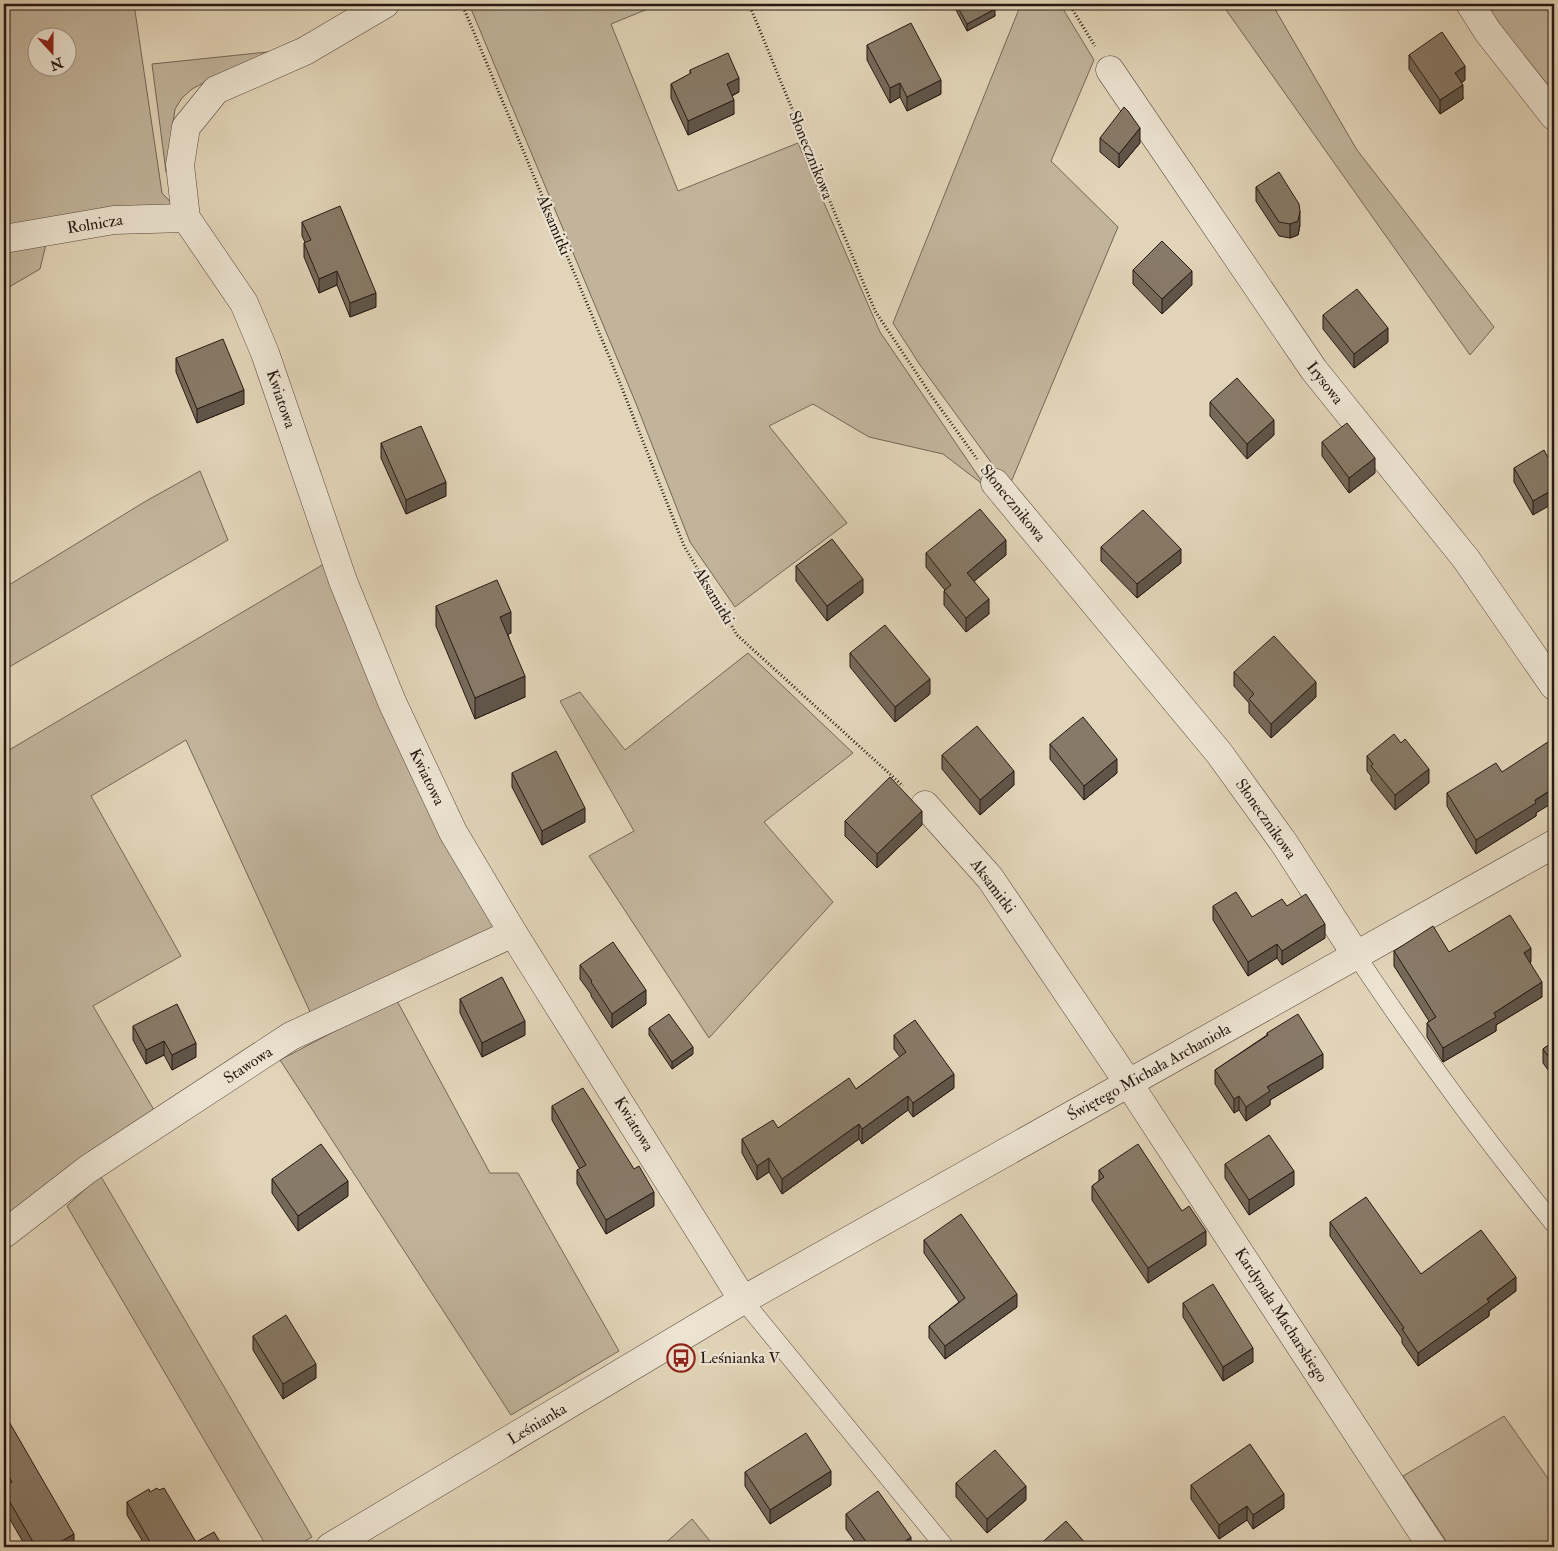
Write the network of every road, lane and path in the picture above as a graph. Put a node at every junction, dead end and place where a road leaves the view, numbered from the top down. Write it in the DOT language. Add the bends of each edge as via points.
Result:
graph roads {
  1 [pos="386,4"];
  2 [pos="462,4"];
  3 [pos="749,4"];
  4 [pos="1069,4"];
  5 [pos="1470,4"];
  6 [pos="1110,70"];
  7 [pos="1554,116"];
  8 [pos="186,218"];
  9 [pos="4,240"];
  10 [pos="995,483"];
  11 [pos="1554,686"];
  12 [pos="925,805"];
  13 [pos="1554,844"];
  14 [pos="513,933"];
  15 [pos="1356,955"];
  16 [pos="1129,1084"];
  17 [pos="1554,1224"];
  18 [pos="4,1234"];
  19 [pos="743,1300"];
  20 [pos="330,1547"];
  21 [pos="945,1547"];
  22 [pos="1432,1547"];
  1 -- 8 [label="street" via="305,52 216,90 186,128 180,165"];
  2 -- 12 [label="path, Aksamitki" via="618,378 684,546 737,635"];
  3 -- 10 [label="path, Słonecznikowa" via="875,311"];
  4 -- 6 [label="path"];
  5 -- 7 [label="street"];
  6 -- 11 [label="street, Irysowa" via="1314,370 1466,559"];
  8 -- 9 [label="street, Rolnicza" via="114,220"];
  8 -- 14 [label="street, Kwiatowa" via="244,303 252,320 343,581 392,702 453,832"];
  10 -- 15 [label="street, Słonecznikowa" via="1219,753 1284,844"];
  12 -- 16 [label="street, Aksamitki" via="990,878"];
  13 -- 15 [label="street, Świętego Michała Archanioła"];
  14 -- 18 [label="street, Stawowa" via="291,1036 88,1169"];
  14 -- 19 [label="street, Kwiatowa"];
  15 -- 16 [label="street, Świętego Michała Archanioła"];
  15 -- 17 [label="lane" via="1408,1033"];
  16 -- 19 [label="street, Świętego Michała Archanioła"];
  16 -- 22 [label="street, Kardynała Macharskiego"];
  19 -- 20 [label="street, Leśnianka"];
  19 -- 21 [label="lane"];
}
